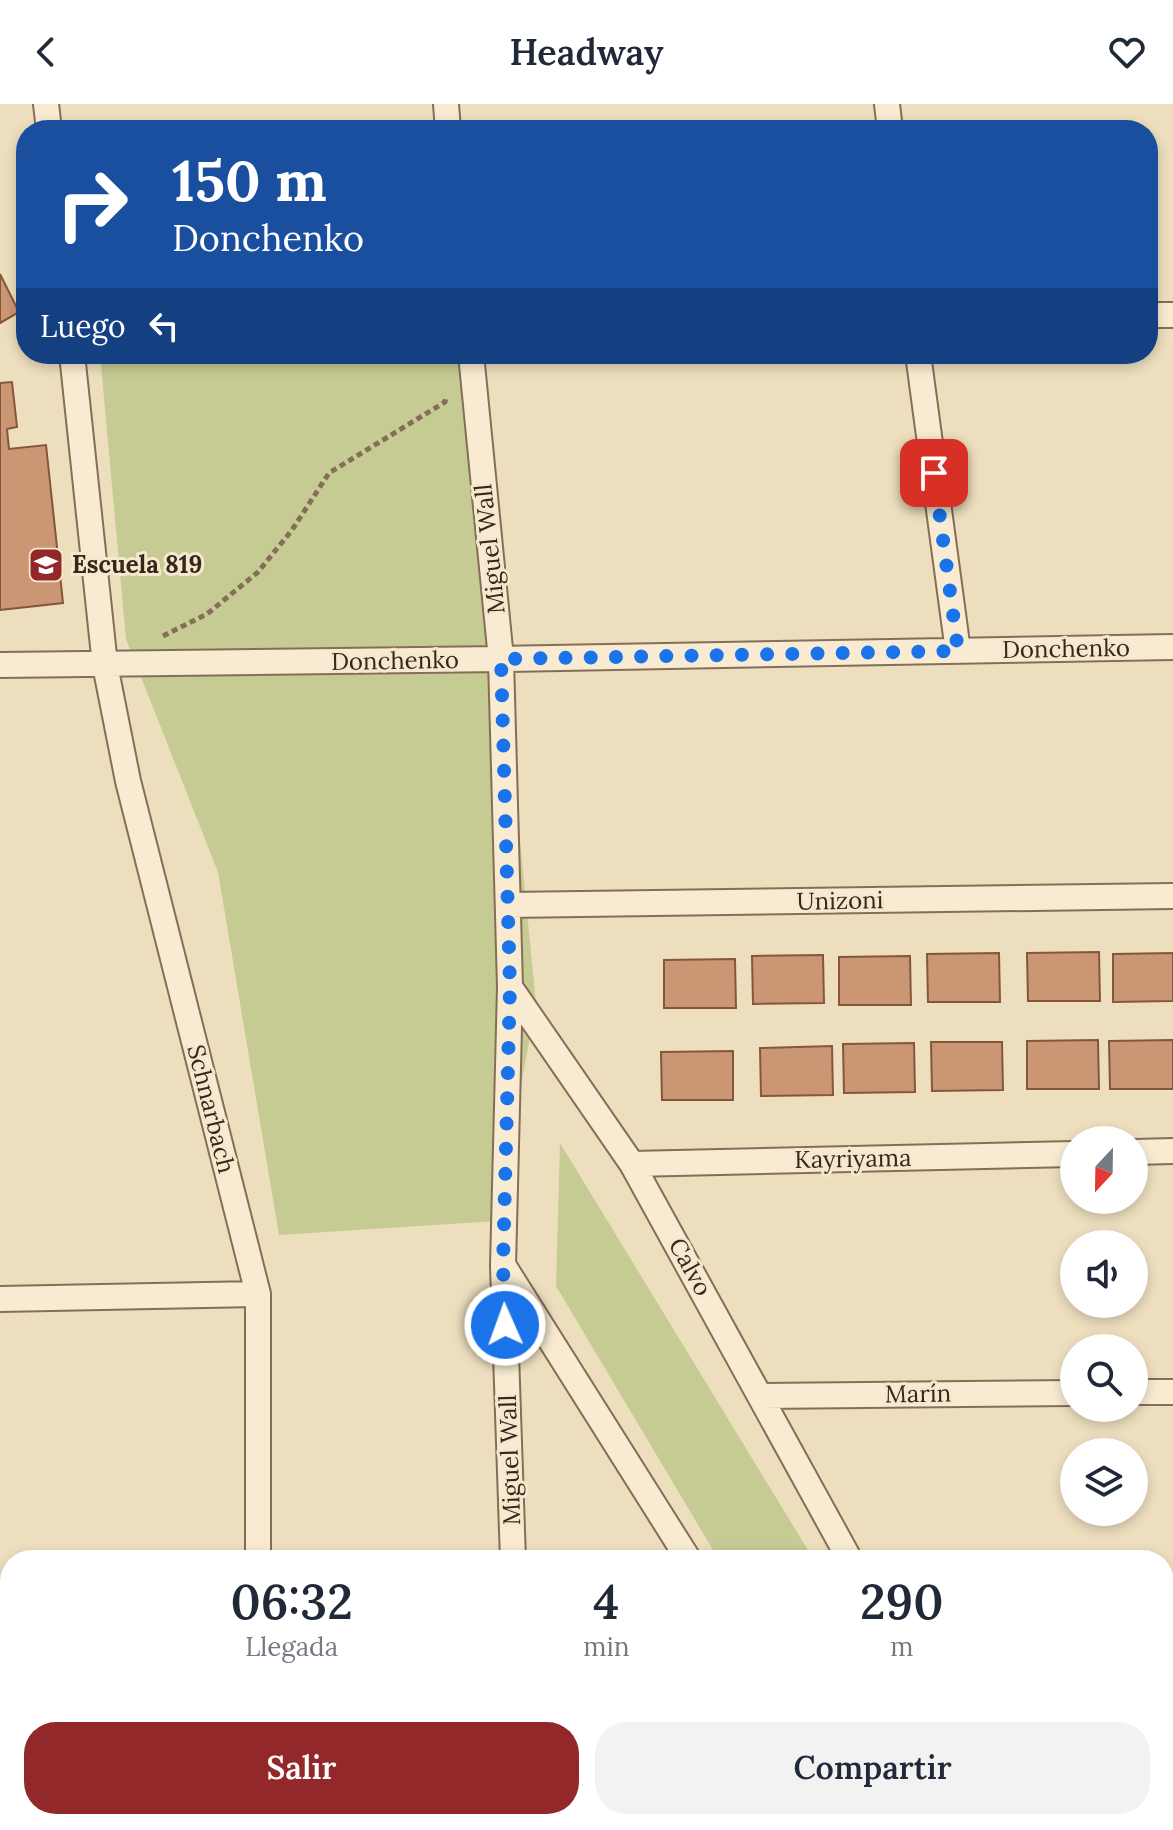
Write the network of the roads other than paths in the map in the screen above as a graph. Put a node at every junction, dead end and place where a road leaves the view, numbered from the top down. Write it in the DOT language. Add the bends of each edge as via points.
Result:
graph roads {
  1 [pos="73,364"];
  2 [pos="472,364"];
  3 [pos="919,364"];
  4 [pos="1173,647"];
  5 [pos="958,651"];
  6 [pos="501,659"];
  7 [pos="0,665"];
  8 [pos="105,665"];
  9 [pos="1173,896"];
  10 [pos="508,905"];
  11 [pos="510,987"];
  12 [pos="1173,1151"];
  13 [pos="1148,1152"];
  14 [pos="1060,1154"];
  15 [pos="632,1164"];
  16 [pos="503,1266"];
  17 [pos="258,1294"];
  18 [pos="0,1299"];
  19 [pos="1148,1392"];
  20 [pos="1173,1392"];
  21 [pos="1060,1393"];
  22 [pos="761,1396"];
  23 [pos="258,1550"];
  24 [pos="513,1550"];
  25 [pos="683,1550"];
  26 [pos="845,1550"];
  1 -- 8 [label="street, Schnarbach"];
  2 -- 6 [label="street, Miguel Wall"];
  3 -- 5 [label="street"];
  4 -- 5 [label="street, Donchenko"];
  5 -- 6 [label="street, Donchenko"];
  6 -- 8 [label="street, Donchenko"];
  6 -- 10 [label="street, Miguel Wall"];
  7 -- 8 [label="street, Donchenko"];
  8 -- 17 [label="street, Schnarbach" via="128,781"];
  9 -- 10 [label="street, Unizoni"];
  10 -- 11 [label="street, Miguel Wall"];
  11 -- 15 [label="street, Calvo"];
  11 -- 16 [label="street, Miguel Wall"];
  12 -- 13 [label="street"];
  14 -- 15 [label="street, Kayriyama"];
  15 -- 22 [label="street, Calvo"];
  16 -- 24 [label="street, Miguel Wall"];
  16 -- 25 [label="street"];
  17 -- 18 [label="street"];
  17 -- 23 [label="street, Schnarbach"];
  19 -- 20 [label="street"];
  21 -- 22 [label="street, Marín"];
  22 -- 26 [label="street, Calvo"];
}
